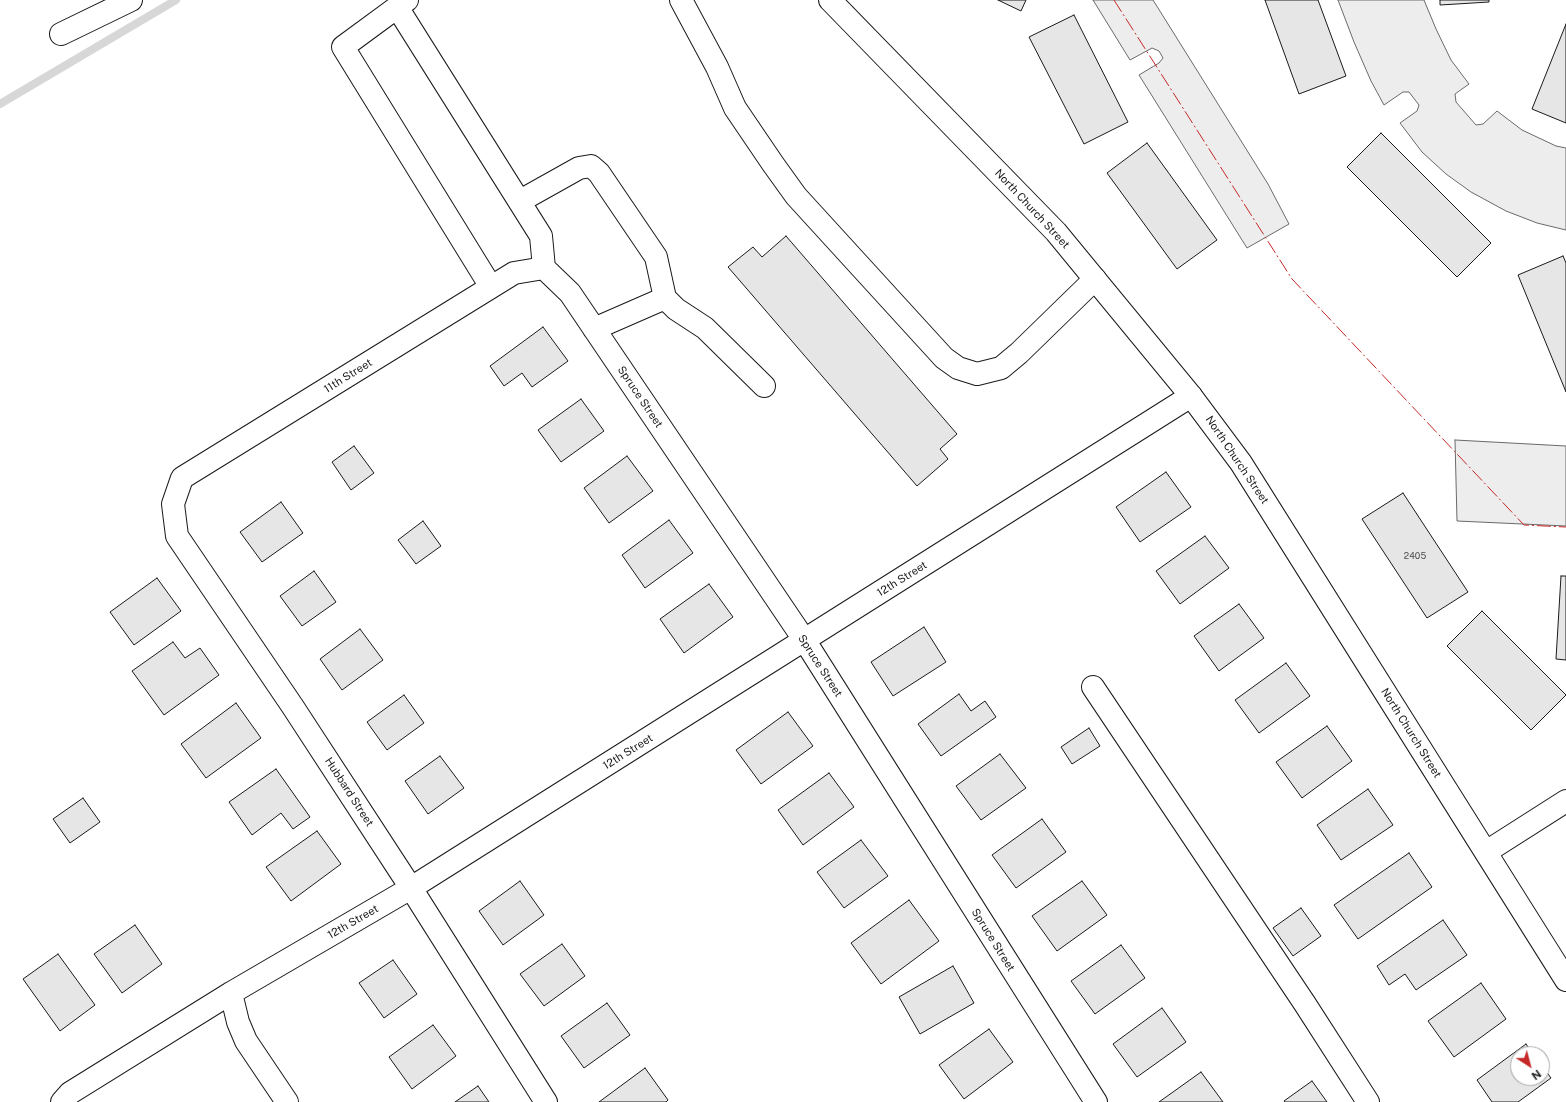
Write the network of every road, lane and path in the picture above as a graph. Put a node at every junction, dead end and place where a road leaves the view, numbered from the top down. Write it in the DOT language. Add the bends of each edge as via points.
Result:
graph roads {
  1 [pos="130,0"];
  2 [pos="681,0"];
  3 [pos="830,0"];
  4 [pos="402,4"];
  5 [pos="60,34"];
  6 [pos="520,201"];
  7 [pos="544,268"];
  8 [pos="1094,278"];
  9 [pos="491,287"];
  10 [pos="665,298"];
  11 [pos="594,329"];
  12 [pos="764,386"];
  13 [pos="1192,396"];
  14 [pos="182,478"];
  15 [pos="805,641"];
  16 [pos="1093,687"];
  17 [pos="1566,801"];
  18 [pos="1486,852"];
  19 [pos="412,888"];
  20 [pos="1566,980"];
  21 [pos="231,993"];
  22 [pos="62,1102"];
  23 [pos="287,1102"];
  24 [pos="546,1102"];
  25 [pos="1096,1102"];
  26 [pos="1368,1102"];
  1 -- 5 [label="street"];
  2 -- 8 [label="street" via="717,67 735,108 796,196 944,358 958,368 977,374 1001,368"];
  3 -- 8 [label="street, North Church Street" via="1056,232"];
  4 -- 6 [label="street"];
  4 -- 9 [label="street" via="344,47"];
  6 -- 7 [label="street" via="541,236"];
  6 -- 10 [label="street" via="579,168 591,166 599,173 656,257"];
  7 -- 9 [label="street, 11th Street" via="514,272"];
  7 -- 11 [label="street, Spruce Street" via="570,293"];
  8 -- 13 [label="street, North Church Street"];
  9 -- 14 [label="street, 11th Street"];
  10 -- 11 [label="street"];
  10 -- 12 [label="street" via="676,310 705,328"];
  11 -- 15 [label="street, Spruce Street"];
  13 -- 15 [label="street, 12th Street"];
  13 -- 18 [label="street, North Church Street" via="1241,463"];
  14 -- 19 [label="street, Hubbard Street" via="174,504 177,536"];
  15 -- 19 [label="street, 12th Street"];
  15 -- 25 [label="street, Spruce Street"];
  16 -- 26 [label="street"];
  17 -- 18 [label="street"];
  18 -- 20 [label="street, North Church Street"];
  19 -- 21 [label="street, 12th Street"];
  19 -- 24 [label="street, Hubbard Street"];
  21 -- 22 [label="street, 12th Street" via="70,1093"];
  21 -- 23 [label="street" via="246,1041"];
}
